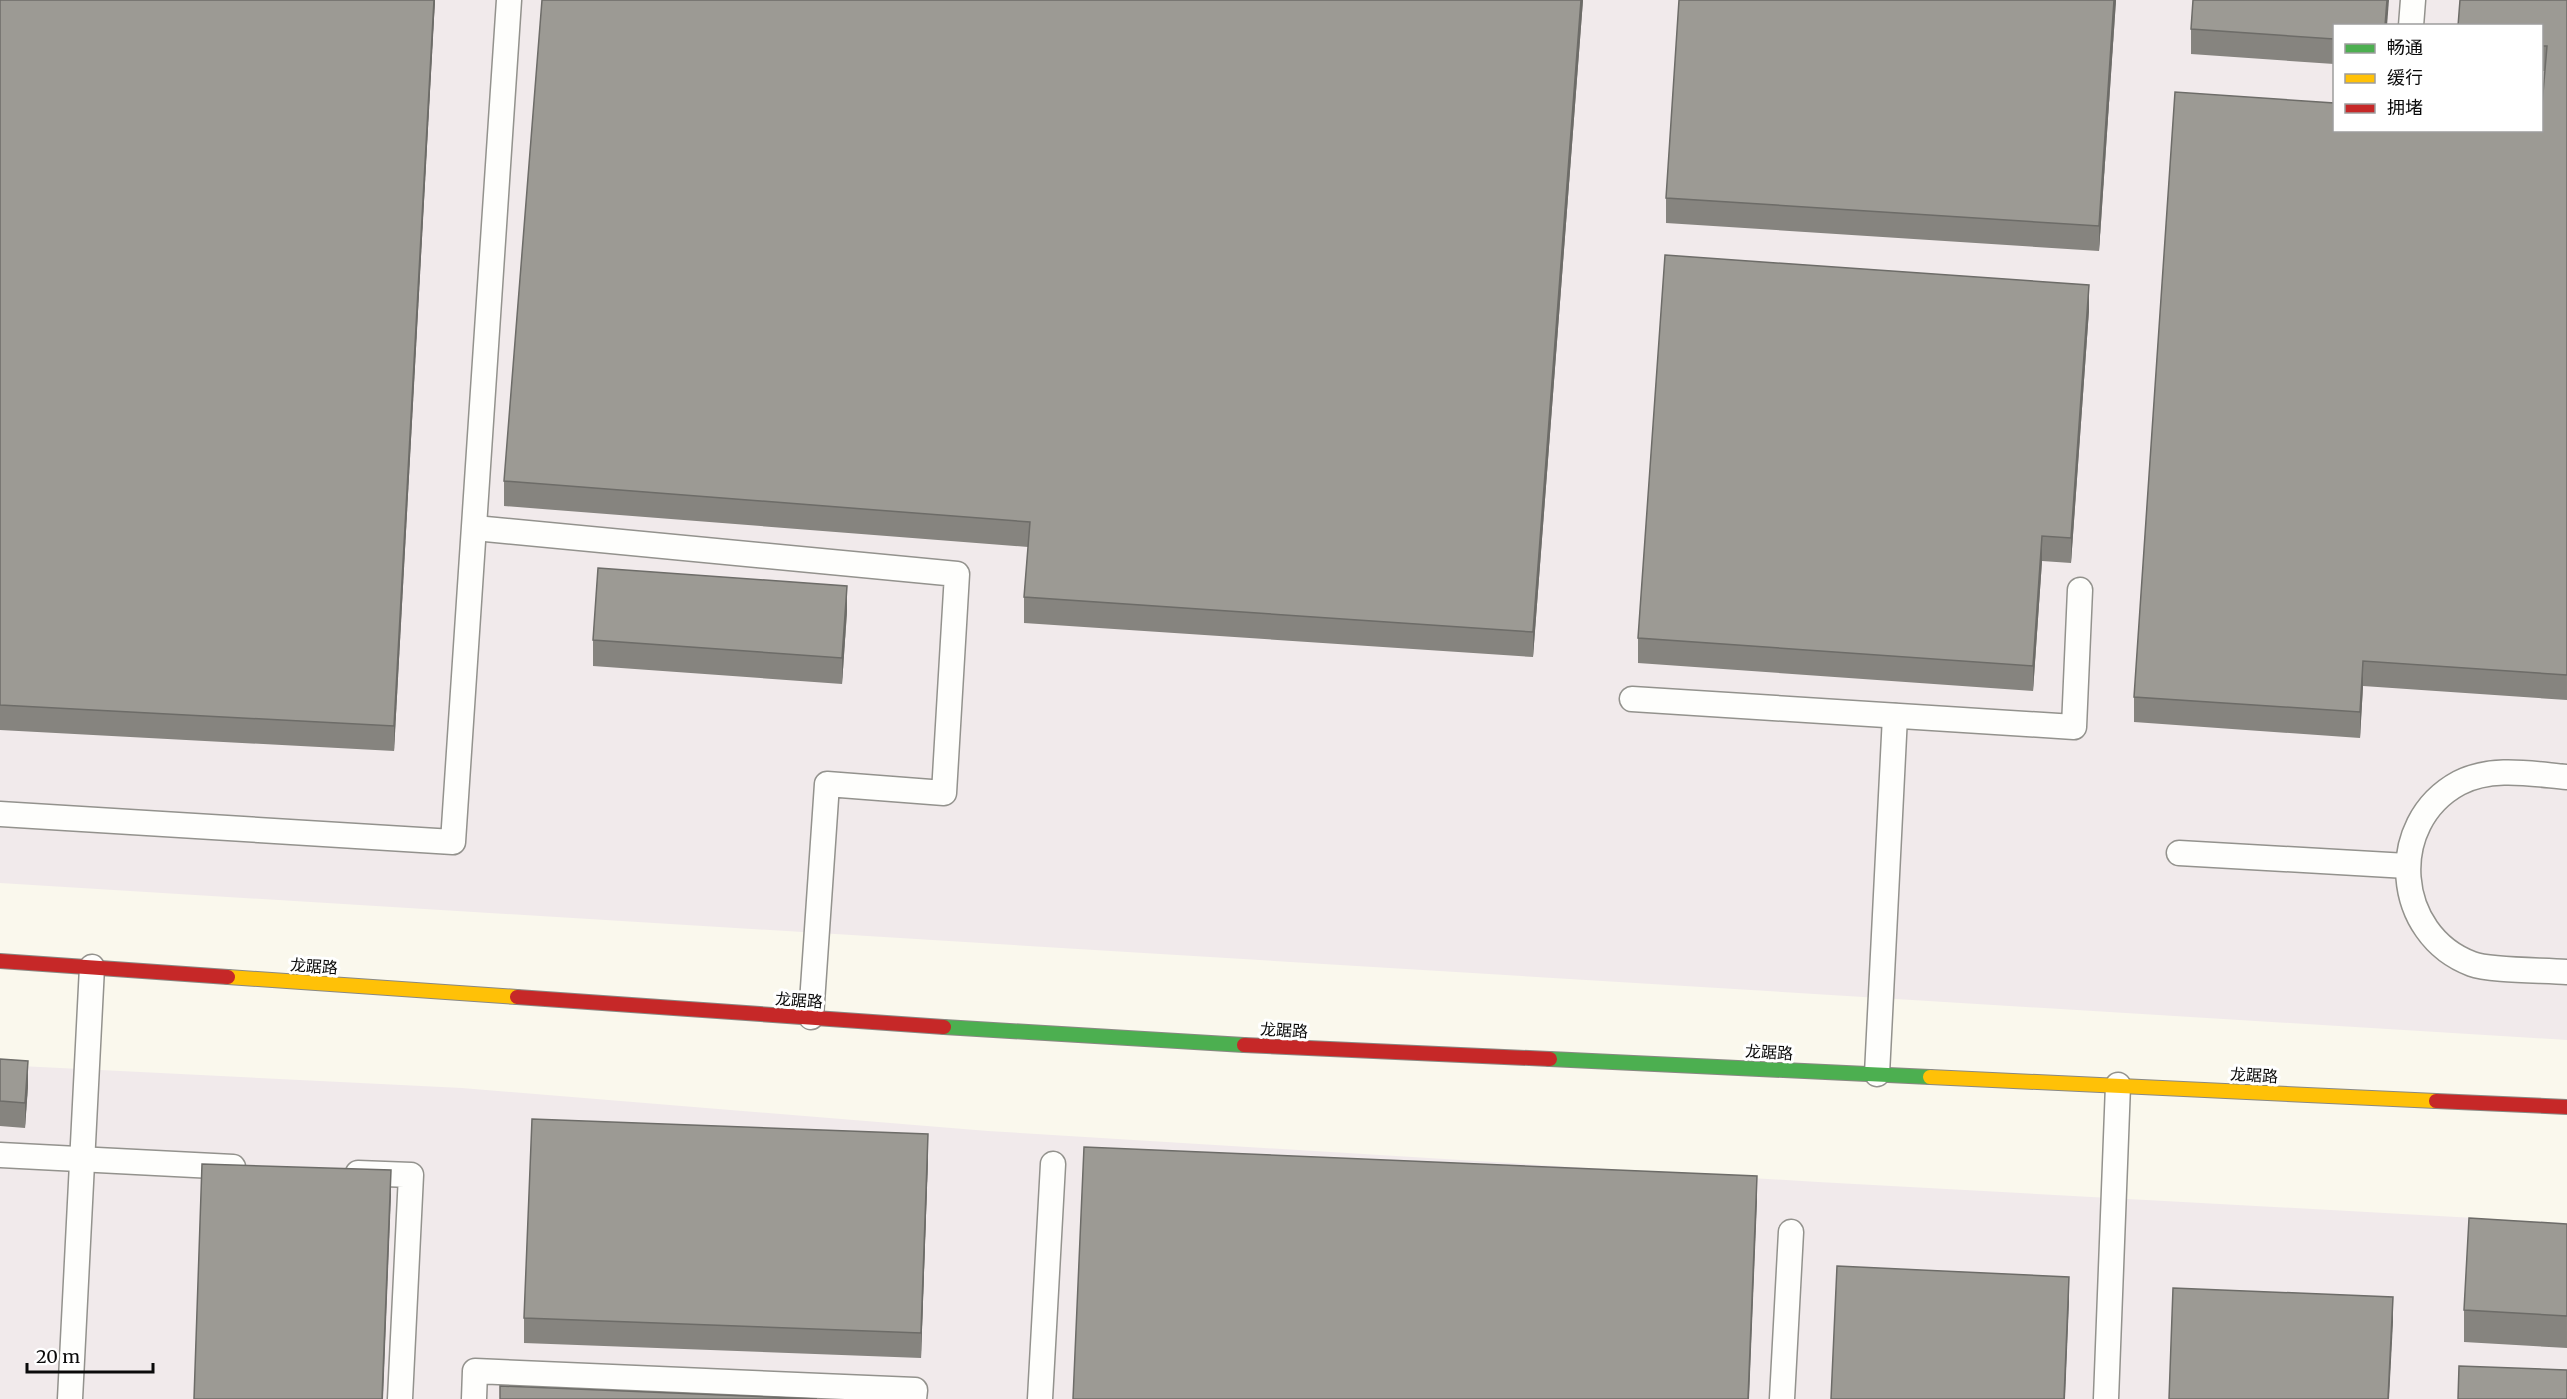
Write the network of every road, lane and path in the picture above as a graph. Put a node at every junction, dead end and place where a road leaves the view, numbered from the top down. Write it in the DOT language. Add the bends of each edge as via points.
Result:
graph roads {
  1 [pos="508,0"];
  2 [pos="2413,0"];
  3 [pos="2411,24"];
  4 [pos="475,528"];
  5 [pos="2080,591"];
  6 [pos="1632,699"];
  7 [pos="1895,716"];
  8 [pos="2567,777"];
  9 [pos="0,814"];
  10 [pos="2179,853"];
  11 [pos="2407,866"];
  12 [pos="0,961"];
  13 [pos="93,967"];
  14 [pos="2567,972"];
  15 [pos="811,1017"];
  16 [pos="1877,1074"];
  17 [pos="2118,1085"];
  18 [pos="2567,1107"];
  19 [pos="0,1155"];
  20 [pos="82,1159"];
  21 [pos="1053,1164"];
  22 [pos="258,1168"];
  23 [pos="340,1172"];
  24 [pos="1791,1232"];
  25 [pos="70,1399"];
  26 [pos="400,1399"];
  27 [pos="474,1399"];
  28 [pos="914,1399"];
  29 [pos="1040,1399"];
  30 [pos="1782,1399"];
  31 [pos="2106,1399"];
  1 -- 4 [label="lane"];
  2 -- 3 [label="lane"];
  4 -- 9 [label="lane" via="453,842"];
  4 -- 15 [label="lane" via="957,574 944,792 827,784"];
  5 -- 7 [label="lane" via="2074,727"];
  6 -- 7 [label="lane"];
  7 -- 16 [label="lane"];
  8 -- 11 [label="lane" via="2510,772 2460,783 2439,797 2423,817 2411,840"];
  10 -- 11 [label="lane"];
  11 -- 14 [label="lane" via="2417,916 2431,937 2451,954 2474,965"];
  12 -- 13 [label="street, 龙踞路"];
  13 -- 15 [label="street, 龙踞路"];
  13 -- 20 [label="lane"];
  15 -- 16 [label="street, 龙踞路" via="1103,1038"];
  16 -- 17 [label="street, 龙踞路"];
  17 -- 18 [label="street, 龙踞路"];
  17 -- 31 [label="lane"];
  19 -- 20 [label="lane"];
  20 -- 22 [label="lane"];
  20 -- 25 [label="lane"];
  21 -- 29 [label="lane"];
  23 -- 26 [label="lane" via="411,1175"];
  24 -- 30 [label="lane"];
  27 -- 28 [label="lane" via="475,1371 915,1390"];
}
